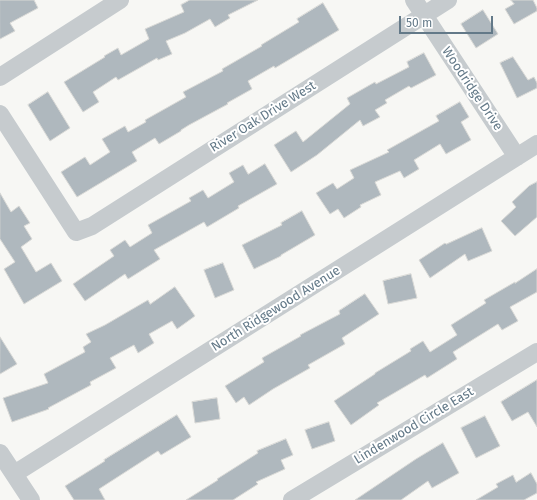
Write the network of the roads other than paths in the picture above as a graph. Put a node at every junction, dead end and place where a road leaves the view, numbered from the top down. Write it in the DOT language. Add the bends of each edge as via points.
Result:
graph roads {
  1 [pos="120,0"];
  2 [pos="414,0"];
  3 [pos="448,0"];
  4 [pos="423,15"];
  5 [pos="0,77"];
  6 [pos="0,114"];
  7 [pos="537,144"];
  8 [pos="517,157"];
  9 [pos="537,352"];
  10 [pos="0,453"];
  11 [pos="14,474"];
  12 [pos="31,500"];
  13 [pos="292,500"];
  1 -- 5 [label="street"];
  2 -- 4 [label="street, Woodridge Drive"];
  3 -- 4 [label="street, River Oak Drive West"];
  4 -- 6 [label="street, River Oak Drive West" via="92,226 76,232"];
  4 -- 8 [label="street, Woodridge Drive"];
  7 -- 8 [label="street, North Ridgewood Avenue"];
  8 -- 11 [label="street, North Ridgewood Avenue"];
  9 -- 13 [label="street, Lindenwood Circle East"];
  10 -- 11 [label="street"];
  11 -- 12 [label="street"];
}
